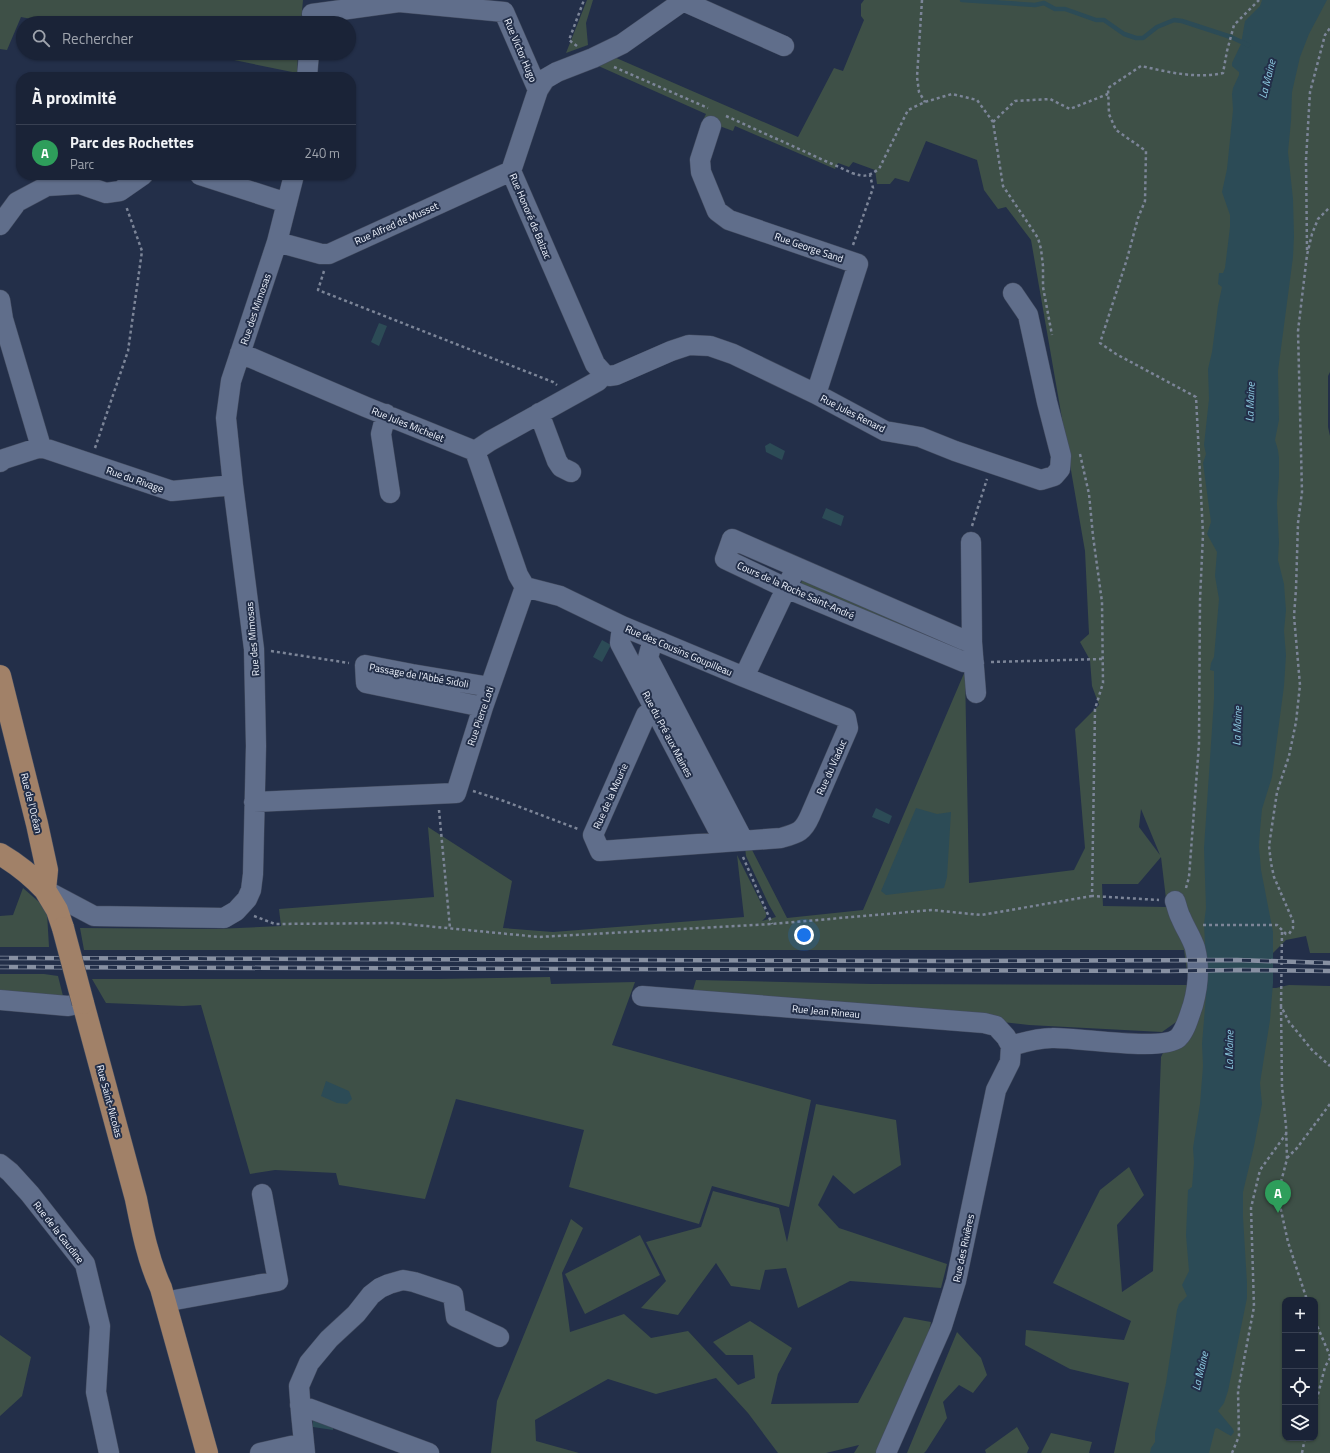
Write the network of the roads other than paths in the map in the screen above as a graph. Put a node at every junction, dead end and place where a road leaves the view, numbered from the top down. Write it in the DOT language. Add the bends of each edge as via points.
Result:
graph roads {
  1 [pos="312,12"];
  2 [pos="784,46"];
  3 [pos="308,60"];
  4 [pos="307,72"];
  5 [pos="538,90"];
  6 [pos="715,117"];
  7 [pos="511,171"];
  8 [pos="136,180"];
  9 [pos="216,180"];
  10 [pos="293,180"];
  11 [pos="287,203"];
  12 [pos="0,225"];
  13 [pos="277,242"];
  14 [pos="1013,293"];
  15 [pos="0,300"];
  16 [pos="240,353"];
  17 [pos="604,374"];
  18 [pos="816,394"];
  19 [pos="538,413"];
  20 [pos="386,414"];
  21 [pos="41,447"];
  22 [pos="475,451"];
  23 [pos="0,462"];
  24 [pos="571,472"];
  25 [pos="233,485"];
  26 [pos="390,493"];
  27 [pos="971,542"];
  28 [pos="795,567"];
  29 [pos="525,587"];
  30 [pos="786,588"];
  31 [pos="622,626"];
  32 [pos="652,639"];
  33 [pos="972,642"];
  34 [pos="974,663"];
  35 [pos="0,676"];
  36 [pos="744,677"];
  37 [pos="490,687"];
  38 [pos="976,692"];
  39 [pos="483,707"];
  40 [pos="654,708"];
  41 [pos="254,802"];
  42 [pos="734,840"];
  43 [pos="0,854"];
  44 [pos="46,890"];
  45 [pos="1175,901"];
  46 [pos="642,996"];
  47 [pos="0,1000"];
  48 [pos="84,1003"];
  49 [pos="1008,1042"];
  50 [pos="0,1164"];
  51 [pos="262,1194"];
  52 [pos="163,1295"];
  53 [pos="499,1337"];
  54 [pos="300,1405"];
  55 [pos="305,1448"];
  56 [pos="109,1453"];
  57 [pos="207,1453"];
  58 [pos="260,1453"];
  59 [pos="429,1453"];
  60 [pos="886,1453"];
  1 -- 5 [label="street, Rue Victor Hugo" via="399,2 504,12"];
  2 -- 5 [label="street, Rue Honoré de Balzac" via="683,1 622,44 545,79"];
  3 -- 4 [label="street"];
  5 -- 7 [label="street, Rue Honoré de Balzac"];
  6 -- 18 [label="street, Rue George Sand" via="700,160 701,172 717,211 730,220 858,264"];
  7 -- 13 [label="street, Rue Alfred de Musset" via="329,254"];
  7 -- 17 [label="street, Rue Honoré de Balzac" via="595,364"];
  8 -- 12 [label="street" via="120,191 106,193 80,184 47,186 17,202"];
  9 -- 11 [label="street"];
  10 -- 11 [label="street, Rue des Mimosas"];
  11 -- 13 [label="street, Rue des Mimosas"];
  13 -- 16 [label="street, Rue des Mimosas"];
  14 -- 18 [label="street, Rue Jules Renard" via="1028,315 1061,456 1060,469 1054,476 1040,480 920,437 885,431"];
  15 -- 21 [label="street" via="3,319"];
  16 -- 20 [label="street, Rue Jules Michelet"];
  16 -- 25 [label="street, Rue des Mimosas" via="231,381 226,418"];
  17 -- 18 [label="street, Rue Jules Renard" via="616,374 689,345 710,346 733,354"];
  17 -- 19 [label="street, Rue Jules Renard" via="598,381"];
  19 -- 22 [label="street"];
  19 -- 24 [label="street" via="557,461"];
  20 -- 22 [label="street, Rue Jules Michelet"];
  20 -- 26 [label="street" via="381,434"];
  21 -- 23 [label="street"];
  21 -- 25 [label="street, Rue du Rivage" via="172,491"];
  22 -- 29 [label="street" via="518,575"];
  25 -- 41 [label="street, Rue des Mimosas" via="254,649"];
  27 -- 33 [label="street"];
  28 -- 30 [label="street, Rue des Cousins Goupilleau"];
  28 -- 30 [label="street, Cours de la Roche Saint-André" via="732,539 725,558"];
  28 -- 33 [label="street, Cours de la Roche Saint-André"];
  29 -- 31 [label="street, Rue des Cousins Goupilleau" via="560,596"];
  29 -- 37 [label="street, Rue Pierre Loti"];
  30 -- 34 [label="street, Cours de la Roche Saint-André" via="964,662"];
  30 -- 36 [label="street, Rue des Cousins Goupilleau"];
  31 -- 32 [label="street, Rue des Cousins Goupilleau"];
  31 -- 40 [label="street, Rue du Pré aux Maines" via="620,642"];
  32 -- 36 [label="street, Rue des Cousins Goupilleau"];
  32 -- 42 [label="street, Rue du Pré aux Maines" via="648,658"];
  33 -- 34 [label="street"];
  34 -- 38 [label="street"];
  35 -- 44 [label="main road, Rue de l'Océan" via="37,824 46,870"];
  36 -- 42 [label="street, Rue du Viaduc" via="846,718 848,728 804,828 794,835 782,838"];
  37 -- 39 [label="street, Rue Pierre Loti"];
  37 -- 39 [label="street, Passage de l'Abbé Sidoli" via="365,665 366,683"];
  39 -- 41 [label="street, Rue Pierre Loti" via="456,792"];
  40 -- 42 [label="street, Rue du Pré aux Maines"];
  40 -- 42 [label="street, Rue de la Mourie" via="646,715 593,835 600,851"];
  41 -- 44 [label="street, Rue des Mimosas" via="254,874 251,890 236,911 224,918 94,916"];
  43 -- 44 [label="main road"];
  44 -- 48 [label="main road, Rue Saint-Nicolas, bridge" via="58,910"];
  45 -- 49 [label="street" via="1195,948 1198,974 1196,995 1189,1018 1177,1038 1162,1044 1145,1045 1052,1038"];
  46 -- 49 [label="street, Rue Jean Rineau" via="984,1023 996,1026"];
  47 -- 48 [label="street" via="68,1006"];
  48 -- 52 [label="main road, Rue Saint-Nicolas" via="136,1199 141,1227"];
  49 -- 60 [label="street, Rue des Rivières" via="1010,1062 996,1090 956,1281 942,1326"];
  50 -- 56 [label="street, Rue de la Gaudine" via="30,1194 85,1264 100,1326 96,1392"];
  51 -- 52 [label="street" via="278,1281"];
  52 -- 57 [label="main road, Rue Saint-Nicolas"];
  53 -- 54 [label="street" via="456,1317 453,1295 403,1280 380,1288 371,1295 309,1363 300,1386"];
  54 -- 55 [label="street"];
  54 -- 59 [label="street"];
  55 -- 58 [label="street"];
}
